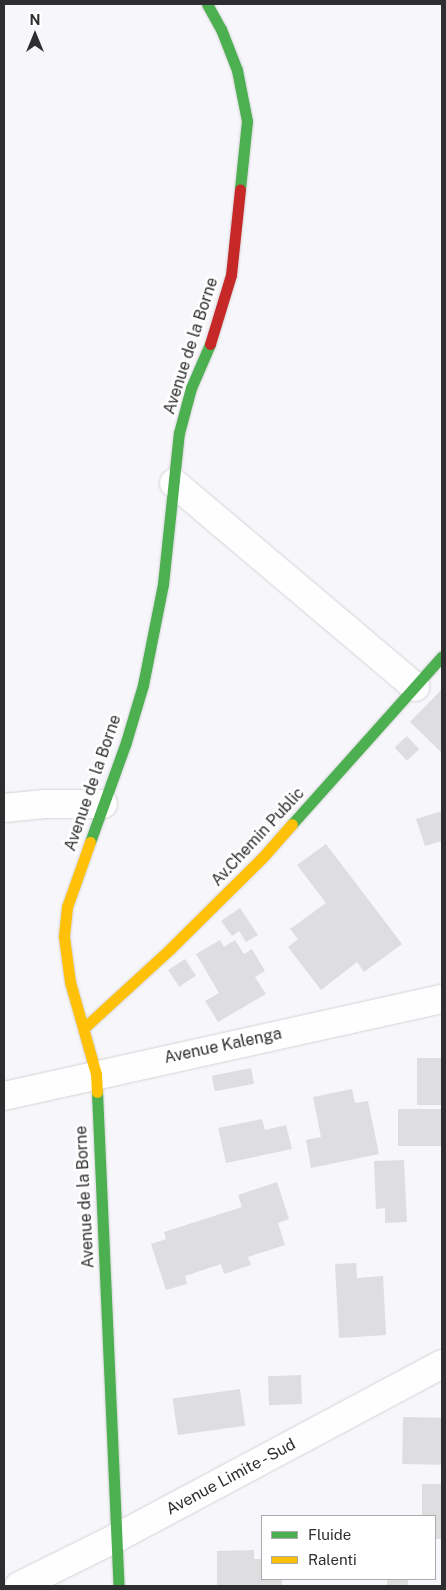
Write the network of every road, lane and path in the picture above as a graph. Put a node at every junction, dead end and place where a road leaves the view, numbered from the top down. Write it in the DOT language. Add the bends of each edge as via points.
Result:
graph roads {
  1 [pos="207,4"];
  2 [pos="174,484"];
  3 [pos="442,656"];
  4 [pos="415,687"];
  5 [pos="103,804"];
  6 [pos="4,808"];
  7 [pos="442,999"];
  8 [pos="85,1027"];
  9 [pos="96,1074"];
  10 [pos="4,1096"];
  11 [pos="442,1364"];
  12 [pos="118,1537"];
  13 [pos="19,1586"];
  14 [pos="119,1586"];
  1 -- 2 [label="street, Avenue de la Borne" via="238,70 247,121 231,275 210,345 191,388 179,433"];
  2 -- 4 [label="street"];
  2 -- 5 [label="street, Avenue de la Borne" via="163,584 143,685"];
  3 -- 4 [label="street, Av.Chemin Public"];
  4 -- 8 [label="street, Av.Chemin Public" via="262,858"];
  5 -- 6 [label="street"];
  5 -- 8 [label="street, Avenue de la Borne" via="66,907 64,938 70,982"];
  7 -- 9 [label="street, Avenue Kalenga"];
  8 -- 9 [label="street, Avenue de la Borne"];
  9 -- 10 [label="street, Avenue Kalenga"];
  9 -- 12 [label="street, Avenue de la Borne"];
  11 -- 12 [label="street, Avenue Limite - Sud"];
  12 -- 13 [label="street, Avenue Limite - Sud"];
  12 -- 14 [label="street, Avenue de la Borne"];
}
